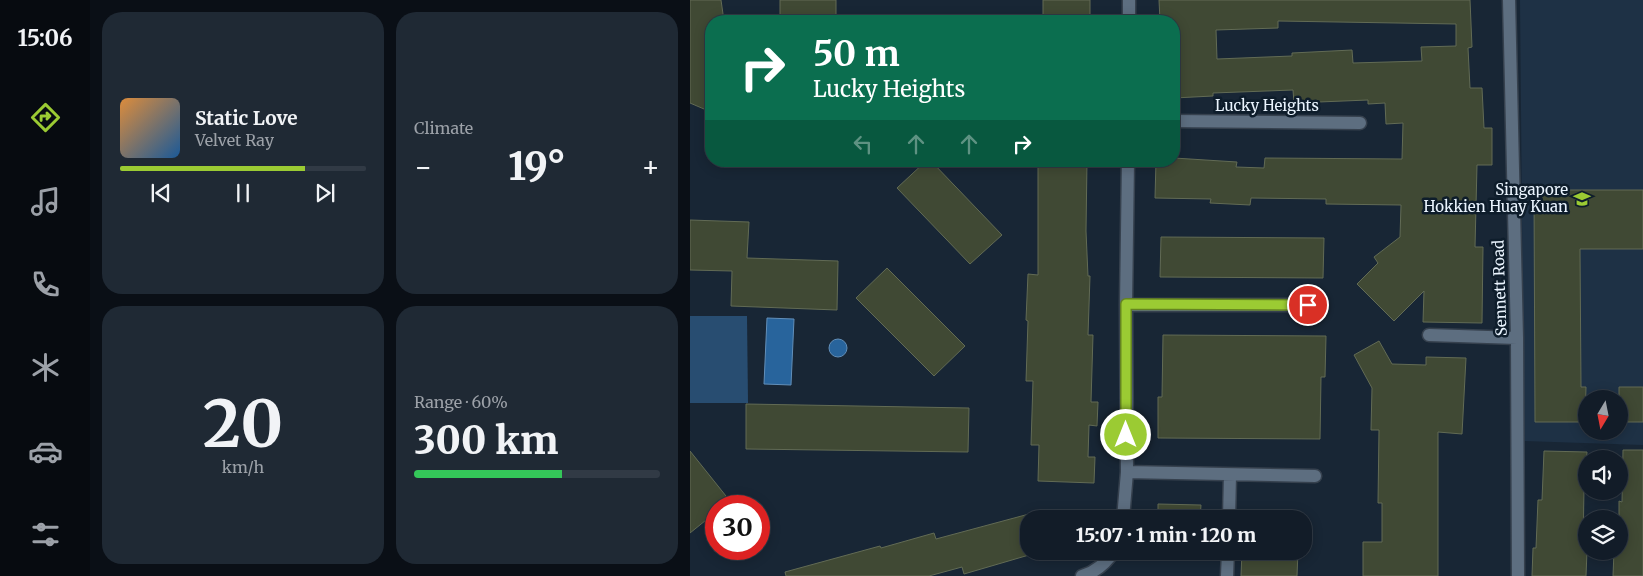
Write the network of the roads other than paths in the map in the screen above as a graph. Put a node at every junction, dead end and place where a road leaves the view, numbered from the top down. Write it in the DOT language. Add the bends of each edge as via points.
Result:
graph roads {
  1 [pos="1129,0"];
  2 [pos="1509,0"];
  3 [pos="1129,15"];
  4 [pos="1180,121"];
  5 [pos="1360,123"];
  6 [pos="1128,167"];
  7 [pos="1126,304"];
  8 [pos="1308,305"];
  9 [pos="1430,334"];
  10 [pos="1518,338"];
  11 [pos="1127,472"];
  12 [pos="1230,475"];
  13 [pos="1315,476"];
  14 [pos="1124,510"];
  15 [pos="1229,510"];
  16 [pos="1108,560"];
  17 [pos="1228,560"];
  18 [pos="1082,576"];
  19 [pos="1227,576"];
  20 [pos="1518,576"];
  1 -- 3 [label="street"];
  2 -- 10 [label="street, Sennett Road"];
  4 -- 5 [label="street, Lucky Heights"];
  6 -- 7 [label="street"];
  7 -- 8 [label="street"];
  7 -- 11 [label="street"];
  9 -- 10 [label="street"];
  10 -- 20 [label="street, Sennett Road"];
  11 -- 12 [label="street"];
  11 -- 14 [label="street"];
  12 -- 13 [label="street"];
  12 -- 15 [label="street"];
  16 -- 18 [label="street"];
  17 -- 19 [label="street"];
}
